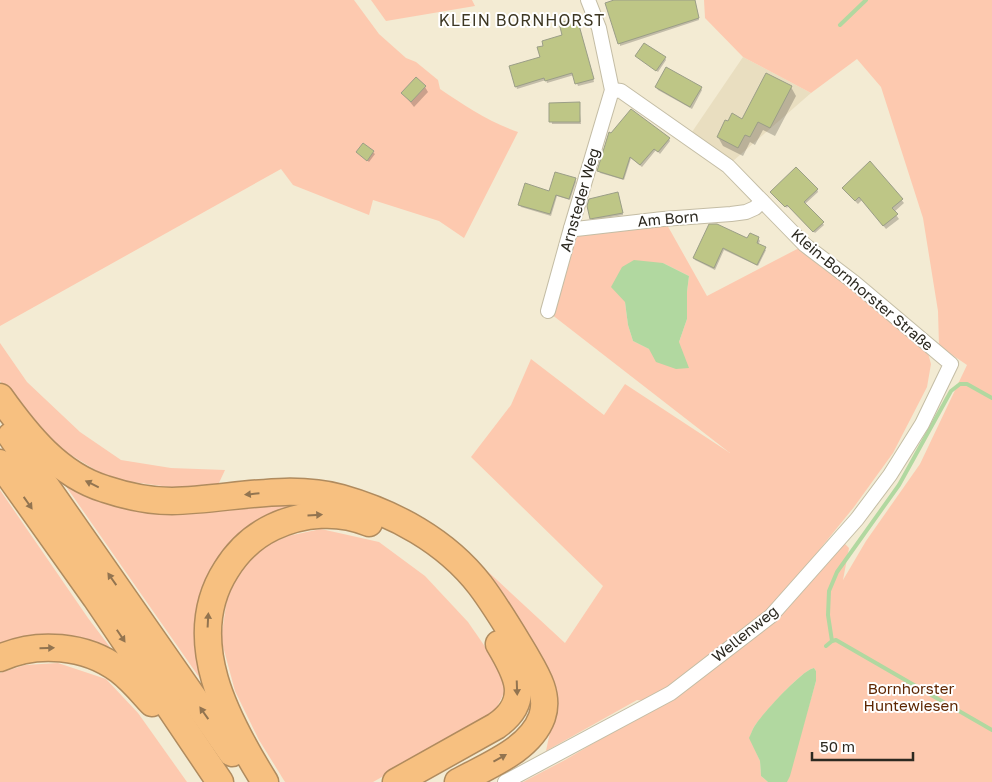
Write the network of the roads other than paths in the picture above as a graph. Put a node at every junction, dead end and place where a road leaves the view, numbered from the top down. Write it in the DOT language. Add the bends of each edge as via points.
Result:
graph roads {
  1 [pos="588,0"];
  2 [pos="612,90"];
  3 [pos="762,201"];
  4 [pos="571,228"];
  5 [pos="548,311"];
  6 [pos="951,364"];
  7 [pos="0,397"];
  8 [pos="0,419"];
  9 [pos="0,463"];
  10 [pos="0,658"];
  11 [pos="260,781"];
  12 [pos="220,782"];
  13 [pos="396,782"];
  14 [pos="458,782"];
  15 [pos="505,782"];
  1 -- 2 [label="street" via="599,28"];
  2 -- 3 [label="street, Klein-Bornhorster Straße" via="621,91 728,166"];
  2 -- 4 [label="street, Arnsteder Weg"];
  3 -- 4 [label="street, Am Born" via="746,212"];
  3 -- 6 [label="street, Klein-Bornhorster Straße" via="805,245"];
  4 -- 5 [label="street, Arnsteder Weg"];
  6 -- 15 [label="street, Wellenweg" via="922,424 890,475 857,519 771,616 671,693"];
  14 -- 7 [label="highway, one-way" via="530,739 539,723 544,696 538,677 506,623 479,584 457,561 400,520 375,508 339,498 284,491 170,501 138,498 103,489 59,464 38,446"];
  11 -- 8 [label="highway, one-way"];
  9 -- 12 [label="highway, one-way"];
  10 -- 12 [label="highway, one-way" via="22,650 50,647 100,658 139,688 199,771"];
  11 -- 13 [label="highway, one-way" via="225,708 211,668 209,611 216,585 231,561 248,544 289,520 324,515 364,521 390,532 416,548 448,575 479,611 517,678 516,705 504,721"];
}
